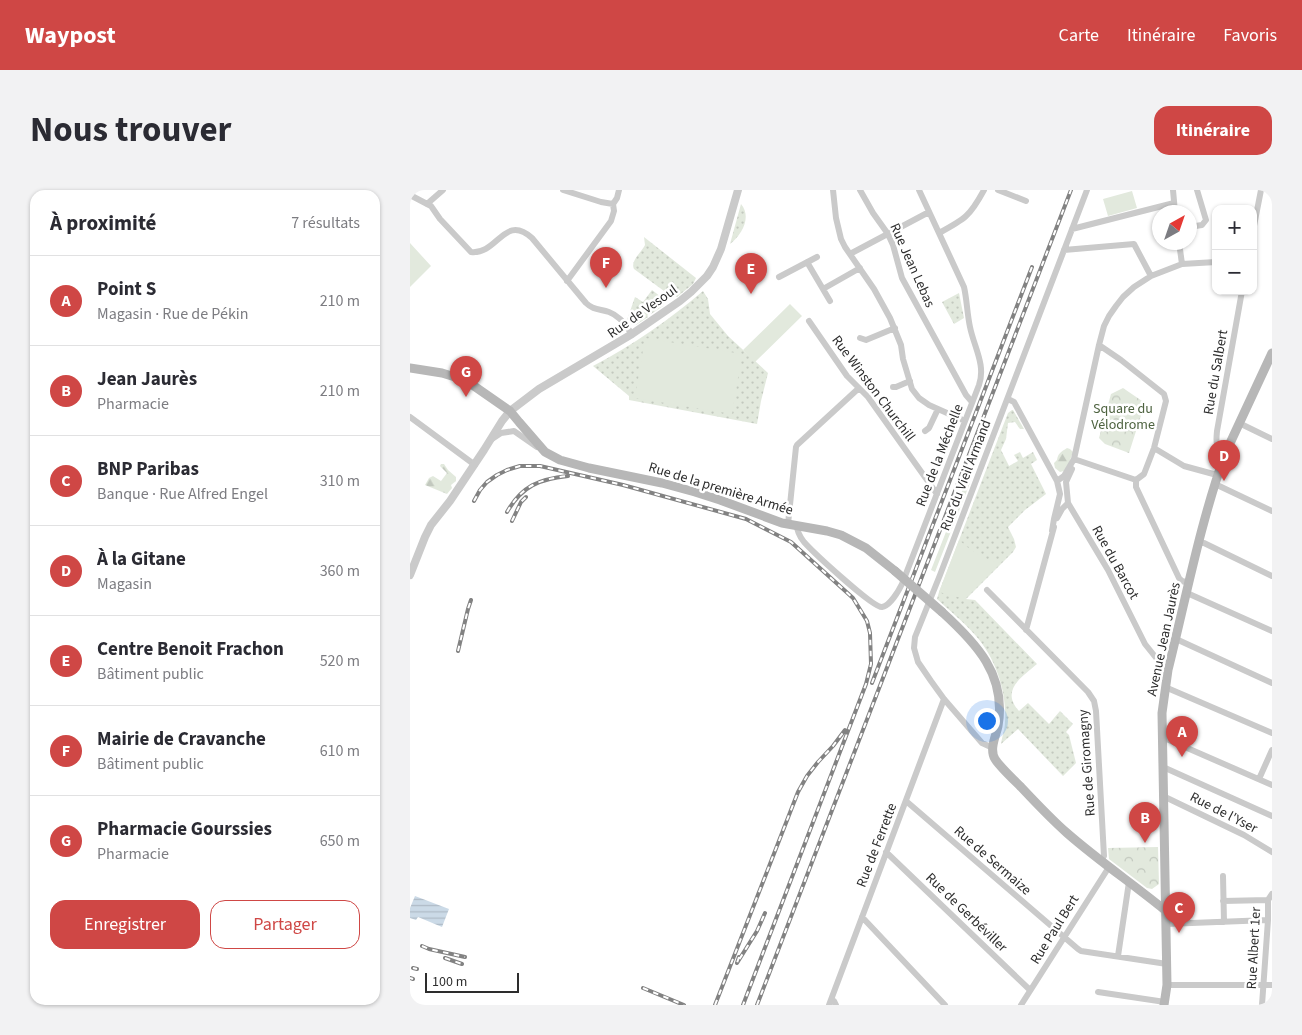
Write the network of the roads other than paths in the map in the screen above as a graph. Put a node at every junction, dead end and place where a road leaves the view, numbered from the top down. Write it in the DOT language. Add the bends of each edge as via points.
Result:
graph roads {
  1 [pos="444,190"];
  2 [pos="563,190"];
  3 [pos="619,190"];
  4 [pos="738,190"];
  5 [pos="833,190"];
  6 [pos="860,190"];
  7 [pos="919,190"];
  8 [pos="984,190"];
  9 [pos="998,190"];
  10 [pos="1087,190"];
  11 [pos="1173,190"];
  12 [pos="1197,190"];
  13 [pos="1261,190"];
  14 [pos="410,194"];
  15 [pos="1026,201"];
  16 [pos="427,204"];
  17 [pos="613,204"];
  18 [pos="1174,204"];
  19 [pos="1257,210"];
  20 [pos="929,212"];
  21 [pos="1197,226"];
  22 [pos="1072,228"];
  23 [pos="939,233"];
  24 [pos="888,234"];
  25 [pos="1064,250"];
  26 [pos="1180,250"];
  27 [pos="850,254"];
  28 [pos="817,257"];
  29 [pos="807,262"];
  30 [pos="1212,262"];
  31 [pos="1182,264"];
  32 [pos="860,268"];
  33 [pos="1151,276"];
  34 [pos="779,277"];
  35 [pos="567,281"];
  36 [pos="823,289"];
  37 [pos="1241,295"];
  38 [pos="830,301"];
  39 [pos="809,320"];
  40 [pos="894,328"];
  41 [pos="632,334"];
  42 [pos="860,338"];
  43 [pos="1099,345"];
  44 [pos="1272,353"];
  45 [pos="1269,366"];
  46 [pos="410,368"];
  47 [pos="910,382"];
  48 [pos="893,387"];
  49 [pos="859,388"];
  50 [pos="1008,399"];
  51 [pos="972,402"];
  52 [pos="938,408"];
  53 [pos="510,411"];
  54 [pos="410,417"];
  55 [pos="965,420"];
  56 [pos="1239,423"];
  57 [pos="926,431"];
  58 [pos="1272,439"];
  59 [pos="489,442"];
  60 [pos="1154,448"];
  61 [pos="545,452"];
  62 [pos="1224,454"];
  63 [pos="1074,459"];
  64 [pos="475,465"];
  65 [pos="1136,480"];
  66 [pos="1216,480"];
  67 [pos="1058,481"];
  68 [pos="1066,484"];
  69 [pos="937,494"];
  70 [pos="1060,499"];
  71 [pos="1068,503"];
  72 [pos="1272,510"];
  73 [pos="792,524"];
  74 [pos="1052,531"];
  75 [pos="1199,542"];
  76 [pos="410,572"];
  77 [pos="1272,576"];
  78 [pos="1189,583"];
  79 [pos="987,590"];
  80 [pos="1187,593"];
  81 [pos="1026,630"];
  82 [pos="1272,631"];
  83 [pos="1176,639"];
  84 [pos="1168,670"];
  85 [pos="1272,682"];
  86 [pos="1165,687"];
  87 [pos="944,699"];
  88 [pos="1272,733"];
  89 [pos="1162,737"];
  90 [pos="993,748"];
  91 [pos="1272,750"];
  92 [pos="1163,767"];
  93 [pos="1259,779"];
  94 [pos="1272,784"];
  95 [pos="1163,796"];
  96 [pos="906,801"];
  97 [pos="1272,816"];
  98 [pos="886,852"];
  99 [pos="1272,852"];
  100 [pos="1105,864"];
  101 [pos="1222,876"];
  102 [pos="1129,882"];
  103 [pos="1270,897"];
  104 [pos="1224,901"];
  105 [pos="1166,910"];
  106 [pos="862,917"];
  107 [pos="1268,920"];
  108 [pos="1224,922"];
  109 [pos="1166,924"];
  110 [pos="1064,938"];
  111 [pos="1118,956"];
  112 [pos="1167,964"];
  113 [pos="1167,985"];
  114 [pos="1264,985"];
  115 [pos="1272,985"];
  116 [pos="1030,990"];
  117 [pos="1098,992"];
  118 [pos="830,1002"];
  119 [pos="1165,1004"];
  120 [pos="836,1005"];
  121 [pos="945,1005"];
  122 [pos="1021,1005"];
  123 [pos="1262,1005"];
  1 -- 16 [label="street"];
  2 -- 17 [label="street"];
  3 -- 17 [label="street"];
  4 -- 41 [label="street, Rue de Vesoul" via="720,249 707,276 680,301"];
  5 -- 27 [label="street" via="837,226"];
  6 -- 24 [label="street, Rue Jean Lebas"];
  7 -- 20 [label="street, Rue de la Méchelle"];
  8 -- 23 [label="street" via="969,214"];
  9 -- 15 [label="street"];
  10 -- 22 [label="street, Rue du Vieil Armand"];
  11 -- 18 [label="street"];
  12 -- 21 [label="street" via="1206,220"];
  13 -- 19 [label="street"];
  14 -- 16 [label="street"];
  16 -- 35 [label="street" via="471,252 484,251 510,230 525,232"];
  17 -- 35 [label="street" via="611,221"];
  18 -- 22 [label="street"];
  20 -- 23 [label="street, Rue de la Méchelle"];
  20 -- 24 [label="street"];
  22 -- 25 [label="street, Rue du Vieil Armand"];
  23 -- 51 [label="street, Rue de la Méchelle" via="964,287 981,366 981,378"];
  24 -- 27 [label="street"];
  24 -- 51 [label="street, Rue Jean Lebas" via="902,278"];
  25 -- 33 [label="street" via="1134,244"];
  25 -- 50 [label="street, Rue du Vieil Armand"];
  26 -- 31 [label="street"];
  27 -- 32 [label="street"];
  28 -- 29 [label="street"];
  29 -- 34 [label="street"];
  29 -- 36 [label="street"];
  30 -- 31 [label="street, Rue du Barcot"];
  31 -- 33 [label="street, Rue du Barcot"];
  32 -- 36 [label="street"];
  32 -- 40 [label="street"];
  33 -- 43 [label="street, Rue du Barcot" via="1119,302 1106,321"];
  35 -- 41 [label="street" via="590,307 614,314"];
  36 -- 38 [label="street"];
  37 -- 62 [label="street, Rue du Salbert" via="1217,431 1216,444"];
  39 -- 49 [label="street, Rue Winston Churchill" via="846,376"];
  40 -- 42 [label="street" via="866,340"];
  40 -- 47 [label="street"];
  41 -- 53 [label="street, Rue de Vesoul" via="539,389"];
  43 -- 60 [label="street" via="1164,394 1166,401"];
  43 -- 63 [label="street, Rue du Barcot"];
  44 -- 45 [label="main road, Avenue Jean Jaurès"];
  45 -- 56 [label="main road, Avenue Jean Jaurès"];
  46 -- 53 [label="main road, Rue de la première Armée" via="455,377"];
  47 -- 48 [label="street"];
  47 -- 52 [label="street" via="920,398"];
  49 -- 69 [label="street, Rue Winston Churchill"];
  49 -- 73 [label="street" via="796,448"];
  50 -- 67 [label="street" via="1014,402"];
  50 -- 87 [label="street, Rue du Vieil Armand" via="914,638 918,662"];
  51 -- 55 [label="street, Rue de la Méchelle"];
  52 -- 55 [label="street"];
  52 -- 57 [label="street"];
  53 -- 59 [label="street, Rue de Vesoul"];
  53 -- 61 [label="main road, Rue de la première Armée"];
  54 -- 64 [label="street"];
  55 -- 69 [label="street, Rue de la Méchelle"];
  56 -- 58 [label="street"];
  56 -- 62 [label="main road, Avenue Jean Jaurès"];
  59 -- 61 [label="street" via="501,433 514,431"];
  59 -- 64 [label="street, Rue de Vesoul"];
  60 -- 65 [label="street" via="1144,474"];
  60 -- 66 [label="street"];
  61 -- 73 [label="main road, Rue de la première Armée" via="571,464 662,483"];
  62 -- 66 [label="main road, Avenue Jean Jaurès"];
  63 -- 65 [label="street"];
  63 -- 67 [label="street"];
  63 -- 68 [label="street, Rue du Barcot"];
  64 -- 76 [label="street, Rue de Vesoul" via="432,525"];
  65 -- 78 [label="street" via="1136,487 1179,578"];
  66 -- 72 [label="street"];
  66 -- 75 [label="main road, Avenue Jean Jaurès"];
  67 -- 68 [label="street"];
  67 -- 70 [label="street"];
  68 -- 71 [label="street, Rue du Barcot"];
  69 -- 73 [label="street, Rue de la Méchelle" via="902,584 883,607 857,592 805,543"];
  70 -- 71 [label="street"];
  70 -- 74 [label="street"];
  71 -- 74 [label="street"];
  71 -- 84 [label="street, Rue du Barcot" via="1108,570 1146,644"];
  73 -- 90 [label="main road, Rue de la première Armée, bridge" via="850,538 866,548 963,631 992,670 998,689 1000,704"];
  74 -- 81 [label="street"];
  75 -- 77 [label="street"];
  75 -- 78 [label="main road, Avenue Jean Jaurès"];
  78 -- 80 [label="main road, Avenue Jean Jaurès"];
  79 -- 81 [label="street"];
  80 -- 82 [label="street"];
  80 -- 83 [label="main road, Avenue Jean Jaurès"];
  81 -- 100 [label="street, Rue de Giromagny" via="1094,701"];
  83 -- 84 [label="main road, Avenue Jean Jaurès"];
  83 -- 85 [label="street"];
  84 -- 86 [label="main road, Avenue Jean Jaurès"];
  86 -- 88 [label="street"];
  86 -- 89 [label="main road, Avenue Jean Jaurès"];
  87 -- 90 [label="street, Rue du Vieil Armand" via="982,743"];
  87 -- 96 [label="street, Rue de Ferrette"];
  89 -- 92 [label="main road, Avenue Jean Jaurès"];
  89 -- 93 [label="street"];
  90 -- 100 [label="main road" via="994,758 1028,795"];
  91 -- 93 [label="street"];
  92 -- 95 [label="main road, Avenue Jean Jaurès"];
  92 -- 97 [label="street"];
  93 -- 94 [label="street"];
  95 -- 99 [label="street, Rue de l'Yser"];
  95 -- 105 [label="main road, Avenue Jean Jaurès"];
  96 -- 98 [label="street, Rue de Ferrette"];
  96 -- 110 [label="street, Rue de Sermaize"];
  98 -- 106 [label="street, Rue de Ferrette"];
  98 -- 116 [label="street, Rue de Gerbéviller"];
  100 -- 102 [label="main road"];
  100 -- 110 [label="street, Rue Paul Bert"];
  101 -- 104 [label="street"];
  102 -- 105 [label="main road"];
  102 -- 111 [label="street"];
  103 -- 104 [label="street"];
  103 -- 107 [label="street, Rue Albert 1er"];
  104 -- 108 [label="street"];
  105 -- 109 [label="main road, Avenue Jean Jaurès"];
  106 -- 118 [label="street, Rue de Ferrette"];
  106 -- 121 [label="street"];
  107 -- 108 [label="street"];
  107 -- 114 [label="street, Rue Albert 1er"];
  108 -- 109 [label="street"];
  109 -- 112 [label="main road, Avenue Jean Jaurès"];
  110 -- 111 [label="street, Rue de Sermaize" via="1081,951"];
  110 -- 116 [label="street, Rue Paul Bert"];
  111 -- 112 [label="street, Rue de Sermaize"];
  112 -- 113 [label="main road, Avenue Jean Jaurès"];
  113 -- 114 [label="street"];
  113 -- 119 [label="main road, Avenue Jean Jaurès"];
  114 -- 115 [label="street"];
  114 -- 123 [label="street, Rue Albert 1er"];
  116 -- 122 [label="street, Rue Paul Bert"];
  117 -- 119 [label="street"];
  118 -- 120 [label="street" via="834,1001"];
}
